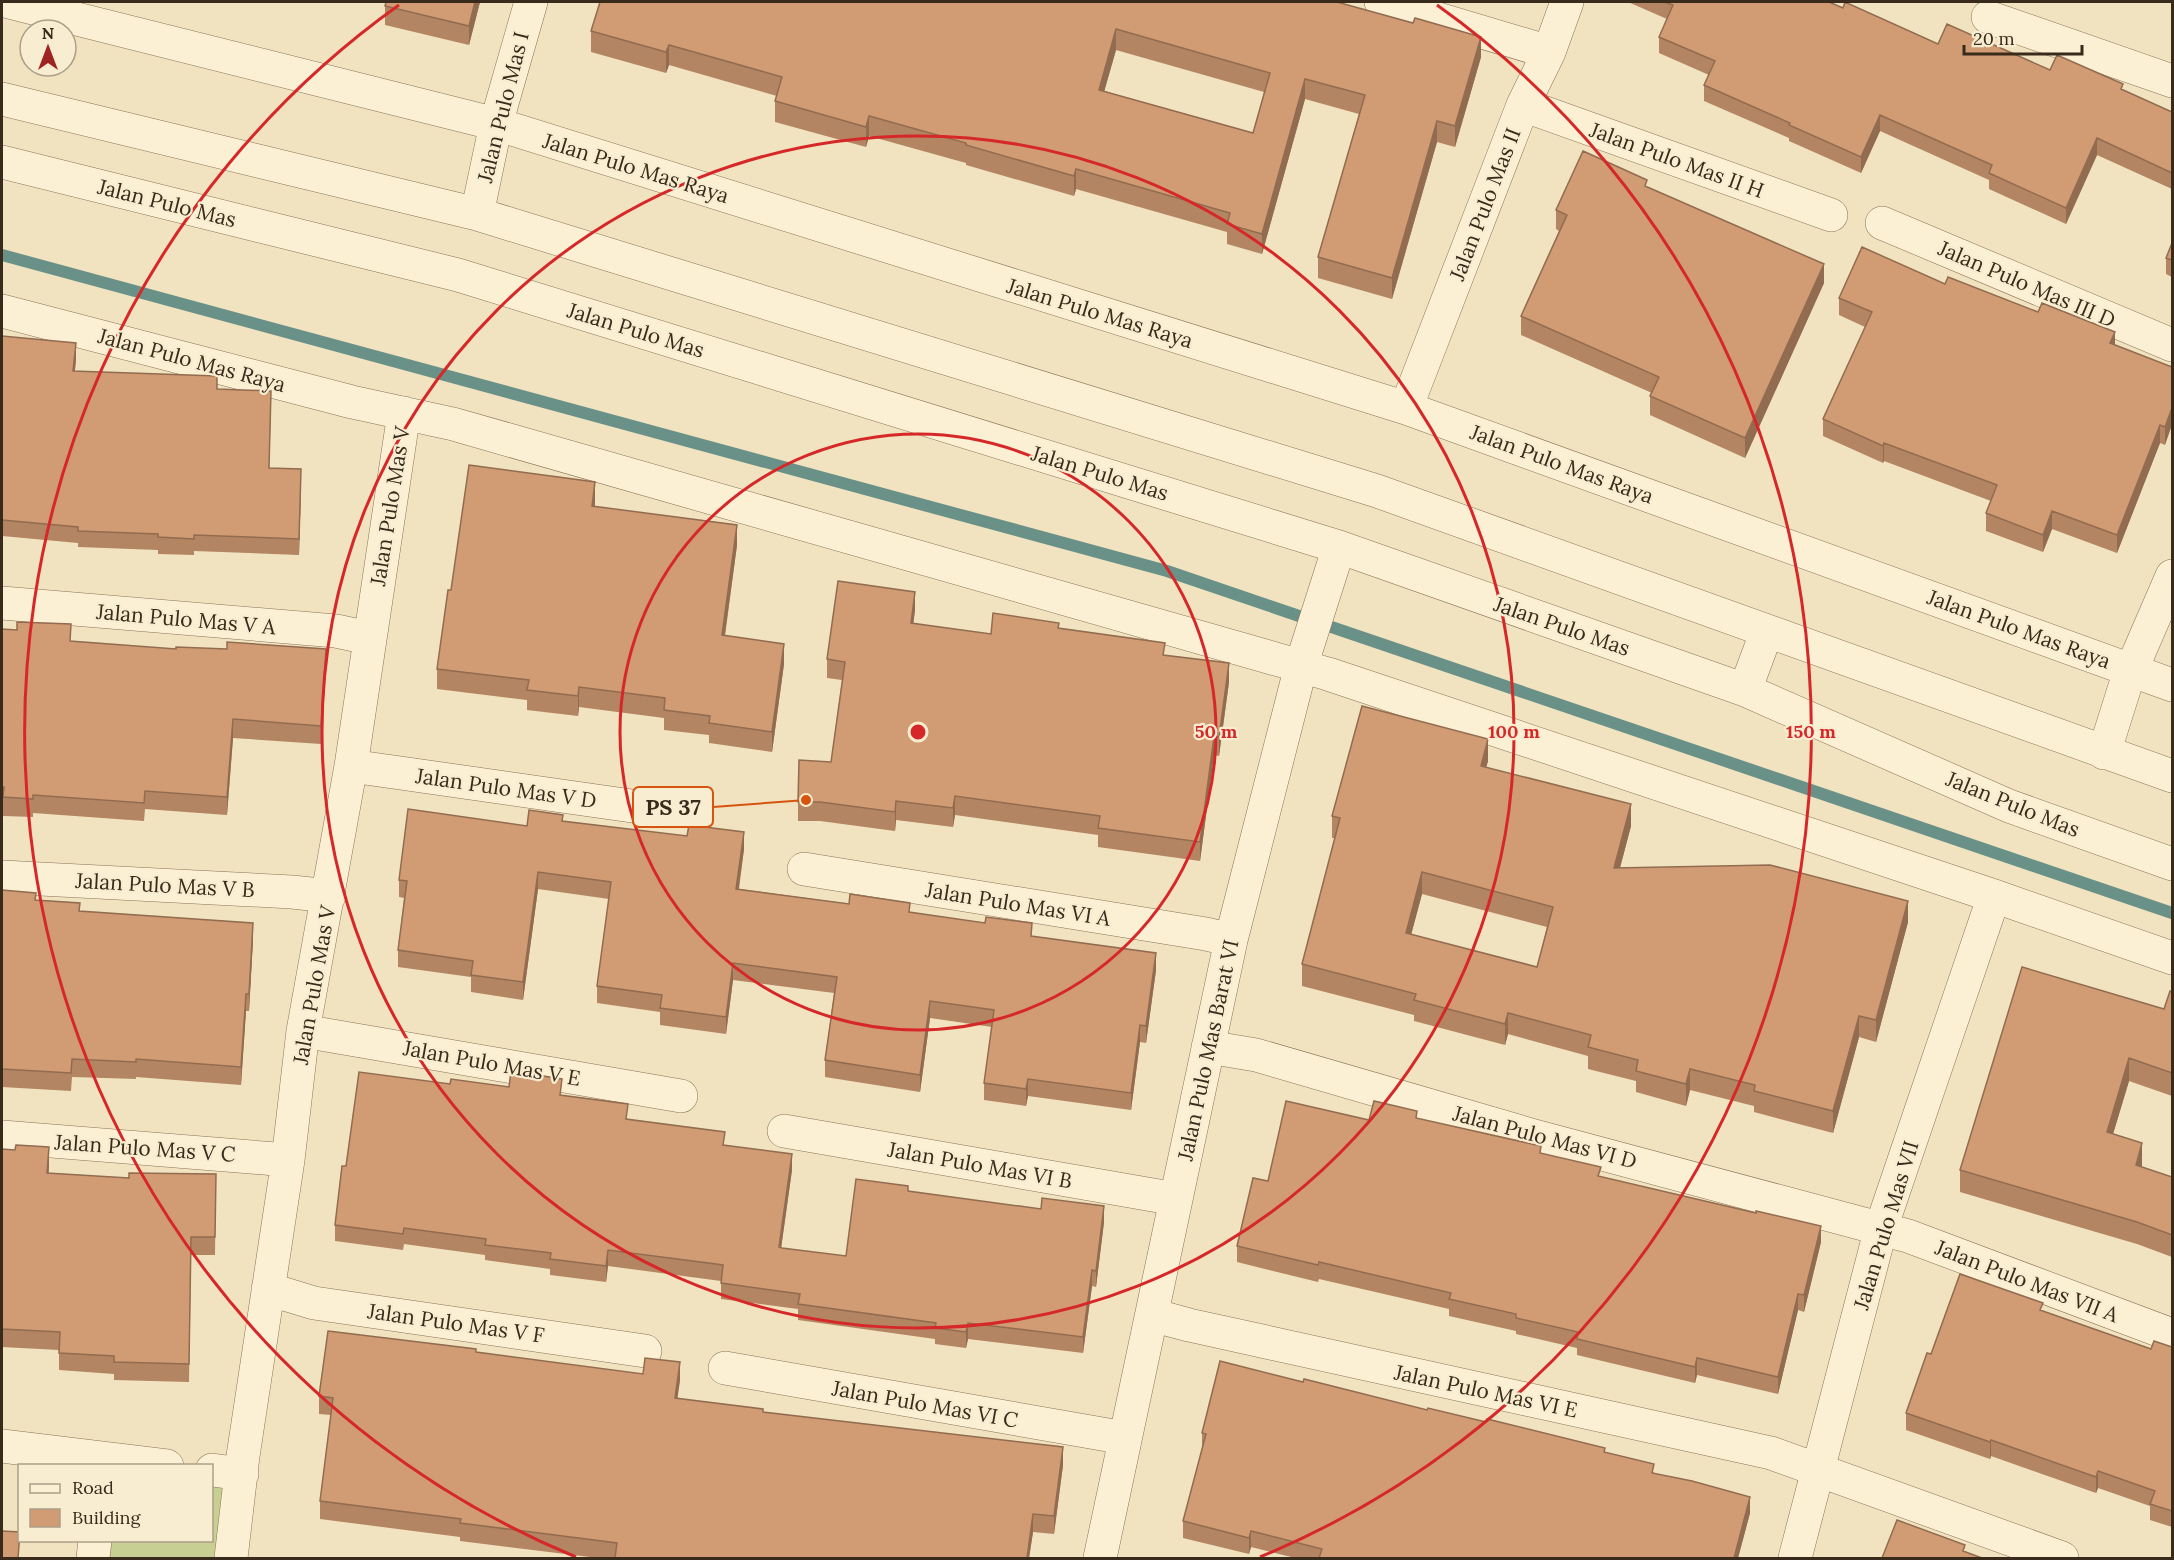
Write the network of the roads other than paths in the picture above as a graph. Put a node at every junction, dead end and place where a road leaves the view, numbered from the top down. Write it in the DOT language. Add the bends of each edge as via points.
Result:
graph roads {
  1 [pos="9,2"];
  2 [pos="531,2"];
  3 [pos="1381,2"];
  4 [pos="1567,2"];
  5 [pos="1988,17"];
  6 [pos="1548,52"];
  7 [pos="2172,81"];
  8 [pos="2,99"];
  9 [pos="1523,105"];
  10 [pos="495,130"];
  11 [pos="2,162"];
  12 [pos="478,208"];
  13 [pos="1831,215"];
  14 [pos="1882,223"];
  15 [pos="2,311"];
  16 [pos="2172,345"];
  17 [pos="1406,408"];
  18 [pos="404,413"];
  19 [pos="1336,559"];
  20 [pos="2172,576"];
  21 [pos="2,603"];
  22 [pos="1767,631"];
  23 [pos="369,638"];
  24 [pos="1306,653"];
  25 [pos="2128,678"];
  26 [pos="2172,685"];
  27 [pos="1745,690"];
  28 [pos="2107,741"];
  29 [pos="351,766"];
  30 [pos="2172,776"];
  31 [pos="660,810"];
  32 [pos="2172,864"];
  33 [pos="804,868"];
  34 [pos="2,877"];
  35 [pos="329,896"];
  36 [pos="1994,896"];
  37 [pos="1231,940"];
  38 [pos="2172,958"];
  39 [pos="303,1031"];
  40 [pos="1208,1047"];
  41 [pos="681,1096"];
  42 [pos="784,1131"];
  43 [pos="2,1137"];
  44 [pos="288,1160"];
  45 [pos="1176,1198"];
  46 [pos="1881,1228"];
  47 [pos="268,1289"];
  48 [pos="1152,1315"];
  49 [pos="2172,1335"];
  50 [pos="645,1351"];
  51 [pos="724,1368"];
  52 [pos="1125,1438"];
  53 [pos="2,1446"];
  54 [pos="101,1462"];
  55 [pos="134,1464"];
  56 [pos="227,1472"];
  57 [pos="1819,1472"];
  58 [pos="95,1542"];
  59 [pos="93,1558"];
  60 [pos="231,1558"];
  61 [pos="1100,1558"];
  62 [pos="1795,1558"];
  63 [pos="2062,1558"];
  1 -- 10 [label="street, Jalan Pulo Mas Raya"];
  2 -- 10 [label="street, Jalan Pulo Mas I"];
  3 -- 6 [label="street"];
  4 -- 6 [label="street, Jalan Pulo Mas II"];
  5 -- 7 [label="street"];
  6 -- 9 [label="street, Jalan Pulo Mas II"];
  8 -- 12 [label="street"];
  9 -- 13 [label="street, Jalan Pulo Mas II H"];
  9 -- 17 [label="street, Jalan Pulo Mas II"];
  10 -- 12 [label="street, Jalan Pulo Mas I"];
  10 -- 17 [label="street, Jalan Pulo Mas Raya"];
  11 -- 19 [label="street, Jalan Pulo Mas" via="458,275"];
  12 -- 22 [label="street" via="1377,491"];
  14 -- 16 [label="street, Jalan Pulo Mas III D"];
  15 -- 18 [label="street, Jalan Pulo Mas Raya"];
  17 -- 25 [label="street, Jalan Pulo Mas Raya"];
  18 -- 23 [label="street, Jalan Pulo Mas V"];
  18 -- 24 [label="street, Jalan Pulo Mas Raya"];
  19 -- 24 [label="street, Jalan Pulo Mas Barat VI"];
  19 -- 27 [label="street, Jalan Pulo Mas"];
  20 -- 25 [label="street"];
  21 -- 23 [label="street, Jalan Pulo Mas V A"];
  22 -- 27 [label="street"];
  22 -- 28 [label="street"];
  23 -- 29 [label="street, Jalan Pulo Mas V"];
  24 -- 36 [label="street, Jalan Pulo Mas Raya" via="1328,674"];
  24 -- 37 [label="street, Jalan Pulo Mas Barat VI"];
  25 -- 26 [label="street, Jalan Pulo Mas Raya"];
  25 -- 28 [label="street"];
  27 -- 32 [label="street, Jalan Pulo Mas" via="2009,806"];
  28 -- 30 [label="street"];
  29 -- 31 [label="street, Jalan Pulo Mas V D"];
  29 -- 35 [label="street, Jalan Pulo Mas V"];
  33 -- 37 [label="street, Jalan Pulo Mas VI A"];
  34 -- 35 [label="street, Jalan Pulo Mas V B"];
  35 -- 39 [label="street, Jalan Pulo Mas V"];
  36 -- 38 [label="street, Jalan Pulo Mas Raya"];
  36 -- 46 [label="street, Jalan Pulo Mas VII"];
  37 -- 40 [label="street, Jalan Pulo Mas Barat VI"];
  39 -- 41 [label="street, Jalan Pulo Mas V E"];
  39 -- 44 [label="street, Jalan Pulo Mas V"];
  40 -- 45 [label="street, Jalan Pulo Mas Barat VI"];
  40 -- 46 [label="street, Jalan Pulo Mas VI D" via="1256,1055 1531,1135"];
  42 -- 45 [label="street, Jalan Pulo Mas VI B"];
  43 -- 44 [label="street, Jalan Pulo Mas V C"];
  44 -- 47 [label="street, Jalan Pulo Mas V"];
  45 -- 48 [label="street, Jalan Pulo Mas Barat VI"];
  46 -- 49 [label="street, Jalan Pulo Mas VII A"];
  46 -- 57 [label="street, Jalan Pulo Mas VII"];
  47 -- 50 [label="street, Jalan Pulo Mas V F" via="315,1303"];
  47 -- 56 [label="street, Jalan Pulo Mas V" via="243,1456"];
  48 -- 52 [label="street, Jalan Pulo Mas Barat VI"];
  48 -- 57 [label="street, Jalan Pulo Mas VI E" via="1771,1454"];
  51 -- 52 [label="street, Jalan Pulo Mas VI C"];
  52 -- 61 [label="street, Jalan Pulo Mas Barat VI"];
  53 -- 54 [label="street"];
  54 -- 55 [label="street"];
  56 -- 60 [label="street, Jalan Pulo Mas V"];
  57 -- 62 [label="street, Jalan Pulo Mas VII"];
  57 -- 63 [label="street, Jalan Pulo Mas VI E"];
  58 -- 59 [label="street"];
}
